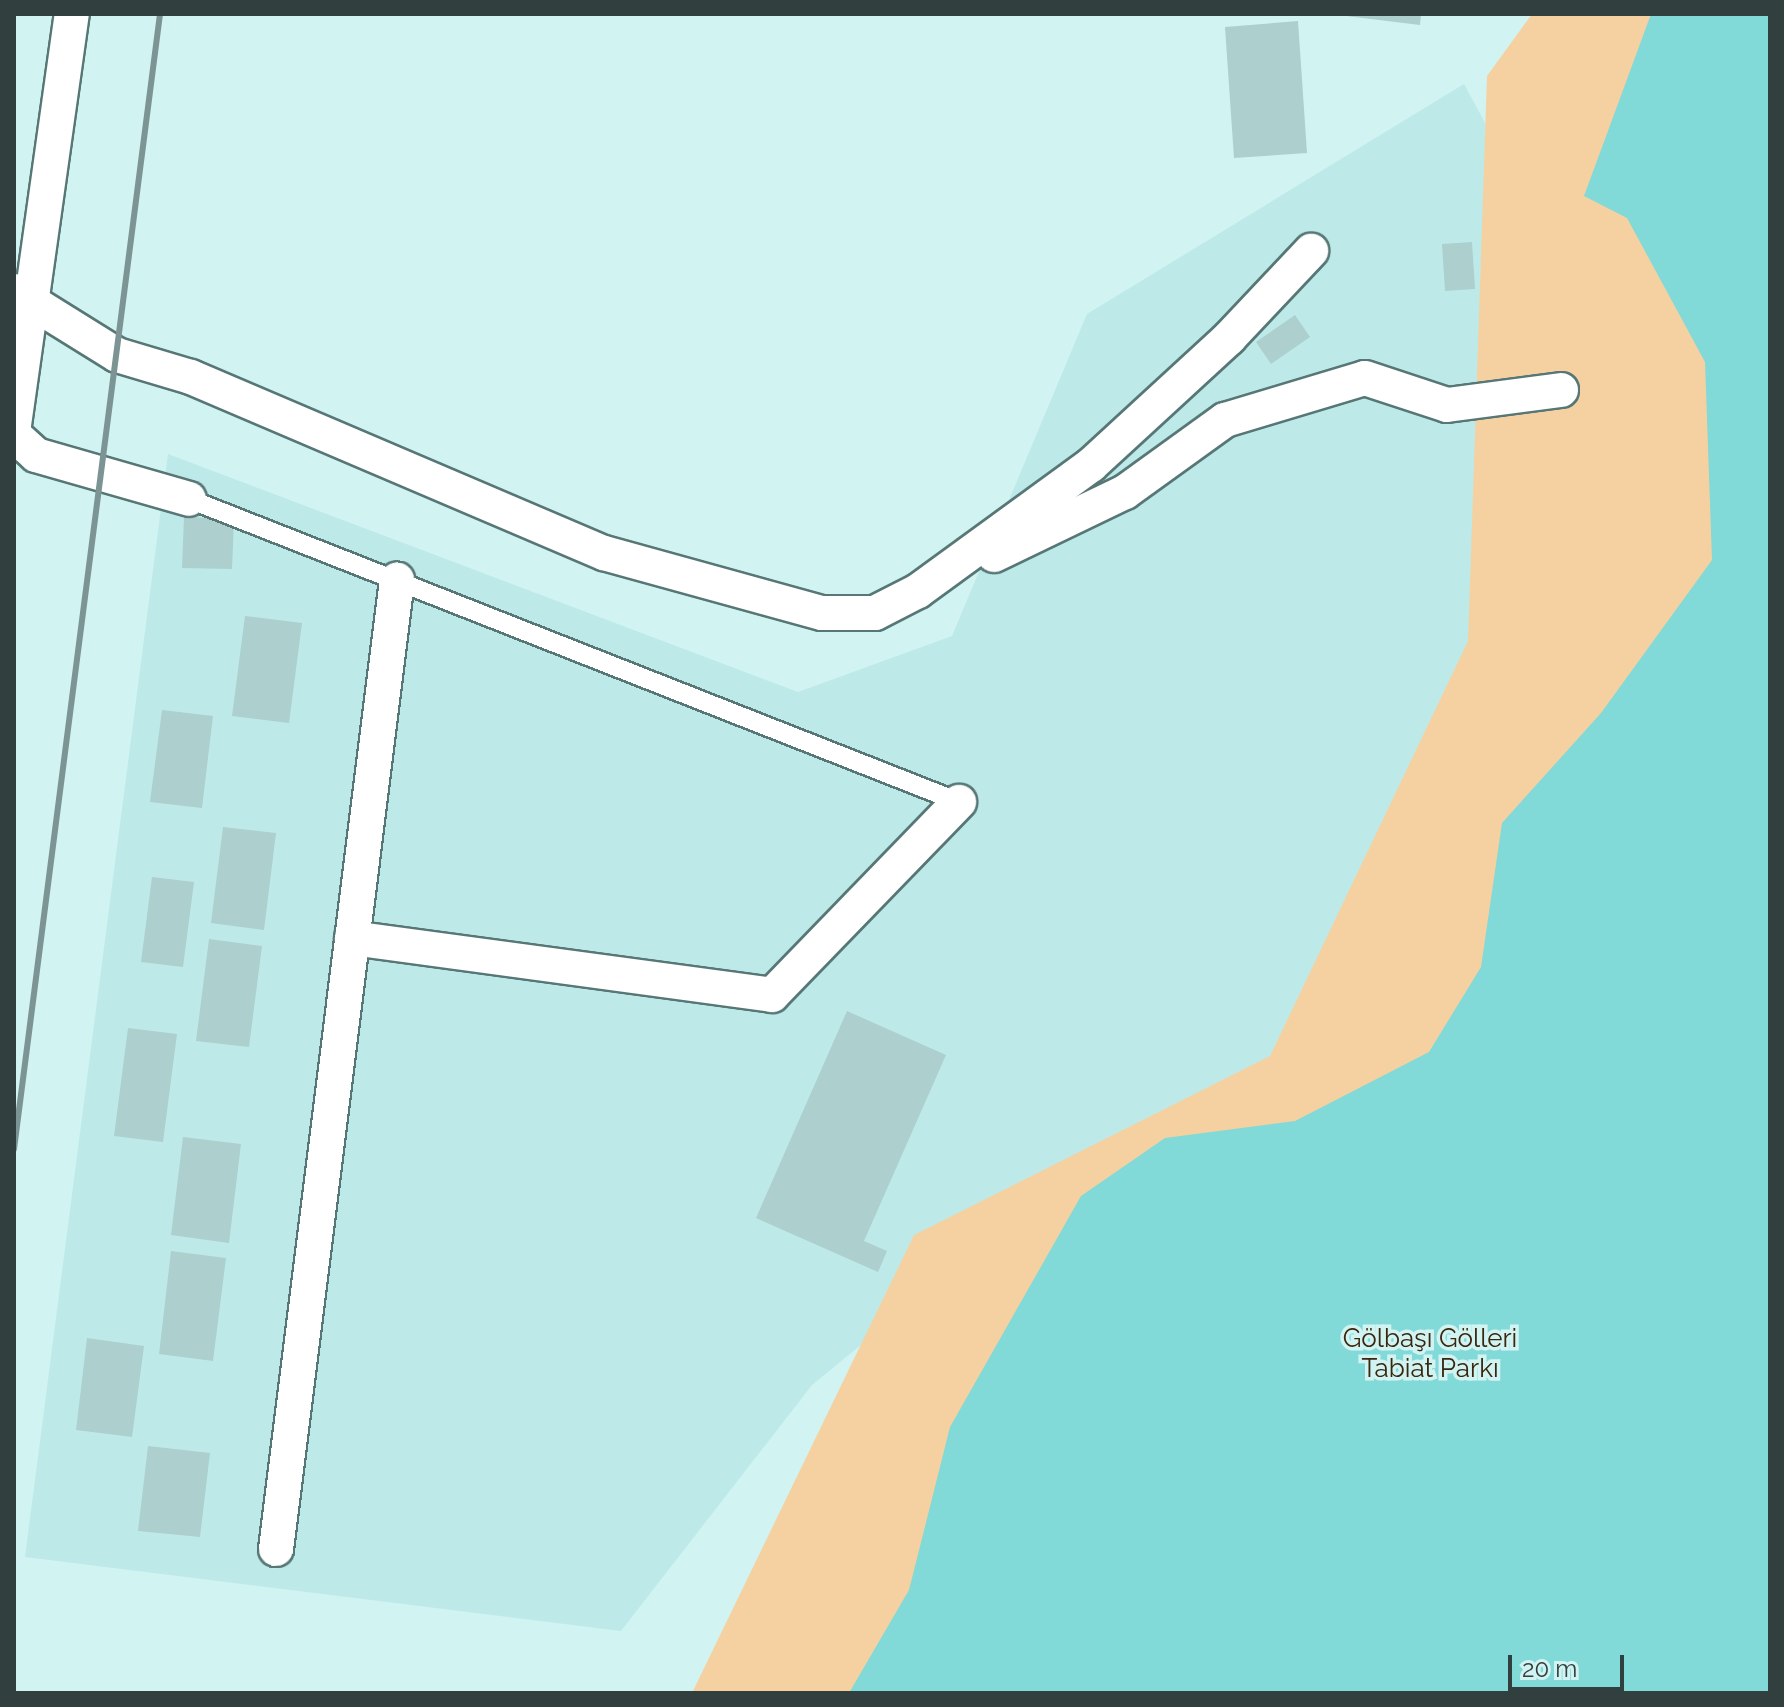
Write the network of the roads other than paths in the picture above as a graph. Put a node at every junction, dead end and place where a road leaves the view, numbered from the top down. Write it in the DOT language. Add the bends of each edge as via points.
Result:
graph roads {
  1 [pos="72,14"];
  2 [pos="1311,251"];
  3 [pos="22,297"];
  4 [pos="1561,390"];
  5 [pos="14,425"];
  6 [pos="14,435"];
  7 [pos="189,499"];
  8 [pos="397,580"];
  9 [pos="918,591"];
  10 [pos="959,802"];
  11 [pos="352,938"];
  12 [pos="276,1549"];
  1 -- 3 [label="street"];
  2 -- 9 [label="street" via="1091,465"];
  3 -- 5 [label="street"];
  3 -- 9 [label="street" via="117,355 191,377 604,553 822,613 875,613"];
  4 -- 9 [label="street" via="1447,405 1365,378 1225,420 1125,492"];
  6 -- 7 [label="street" via="36,455"];
  7 -- 8 [label="lane"];
  8 -- 10 [label="lane"];
  8 -- 11 [label="street"];
  10 -- 11 [label="street" via="772,995"];
  11 -- 12 [label="street"];
}
